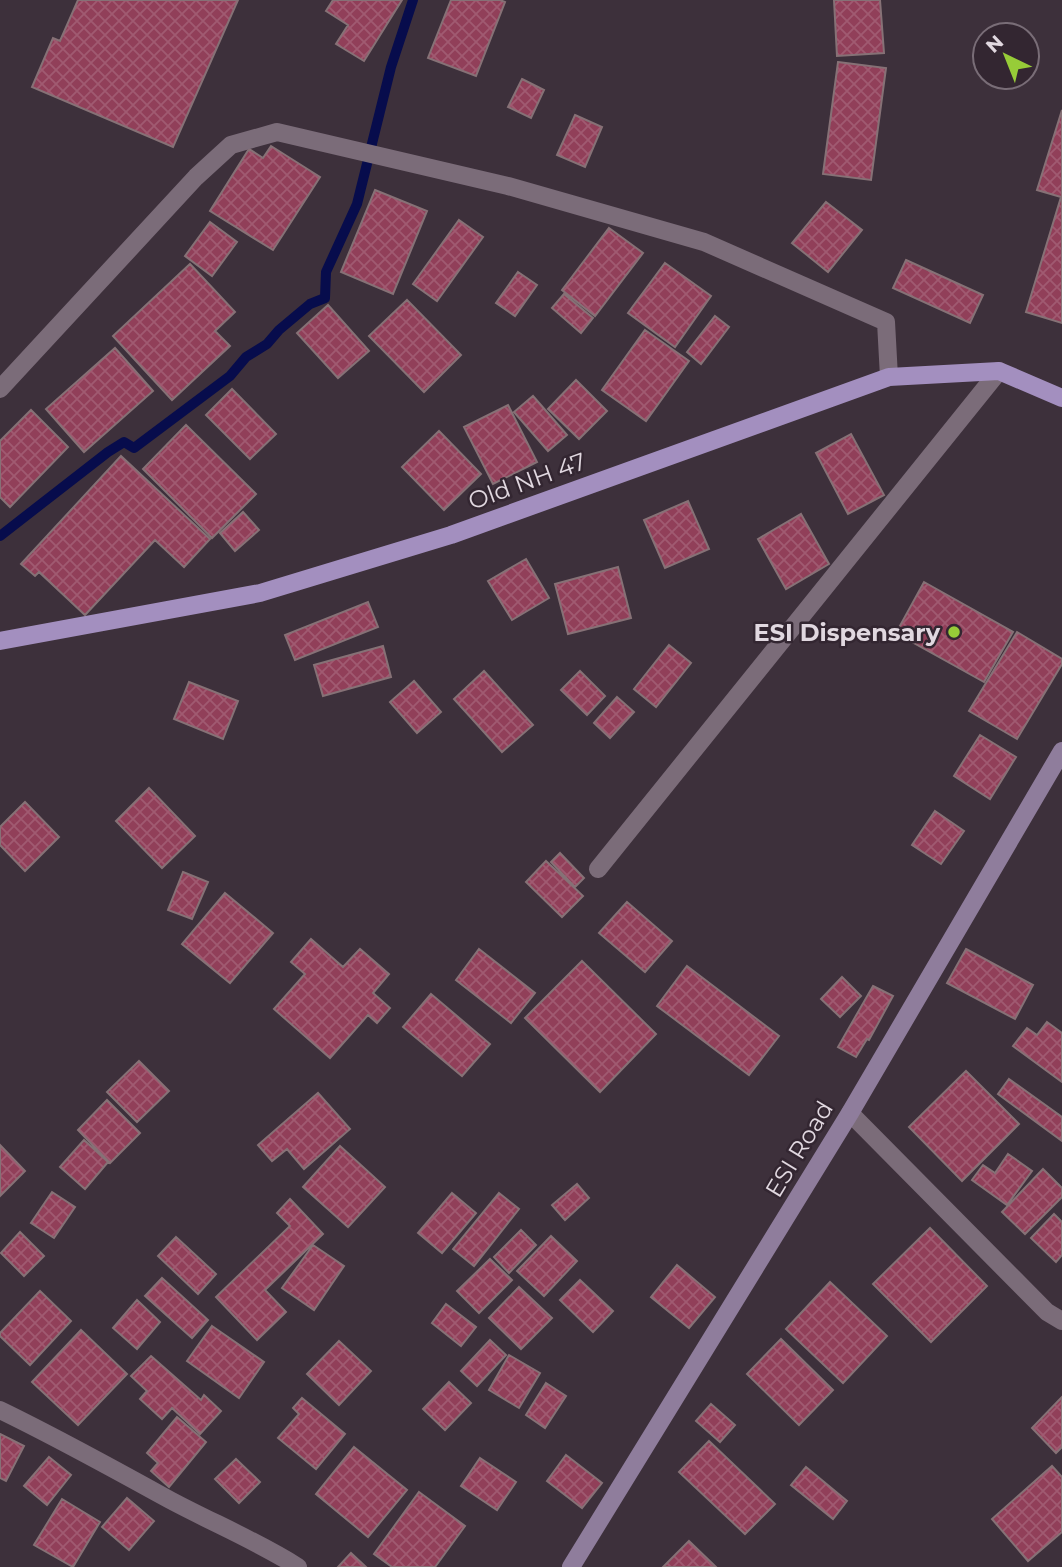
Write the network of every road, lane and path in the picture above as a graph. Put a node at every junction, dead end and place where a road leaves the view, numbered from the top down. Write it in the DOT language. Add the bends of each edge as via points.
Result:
graph roads {
  1 [pos="999,371"];
  2 [pos="889,377"];
  3 [pos="0,389"];
  4 [pos="1062,398"];
  5 [pos="0,641"];
  6 [pos="1062,751"];
  7 [pos="598,869"];
  8 [pos="850,1113"];
  9 [pos="1062,1321"];
  10 [pos="0,1410"];
  11 [pos="298,1567"];
  12 [pos="571,1567"];
  1 -- 2 [label="main road, Old NH 47"];
  1 -- 4 [label="main road, Old NH 47"];
  1 -- 7 [label="street"];
  2 -- 3 [label="street" via="886,322 704,242 508,186 277,132 231,145 196,177"];
  2 -- 5 [label="main road, Old NH 47" via="451,535 260,593"];
  6 -- 8 [label="main road, ESI Road"];
  8 -- 9 [label="street" via="1047,1312"];
  8 -- 12 [label="main road, ESI Road"];
  10 -- 11 [label="street"];
}
